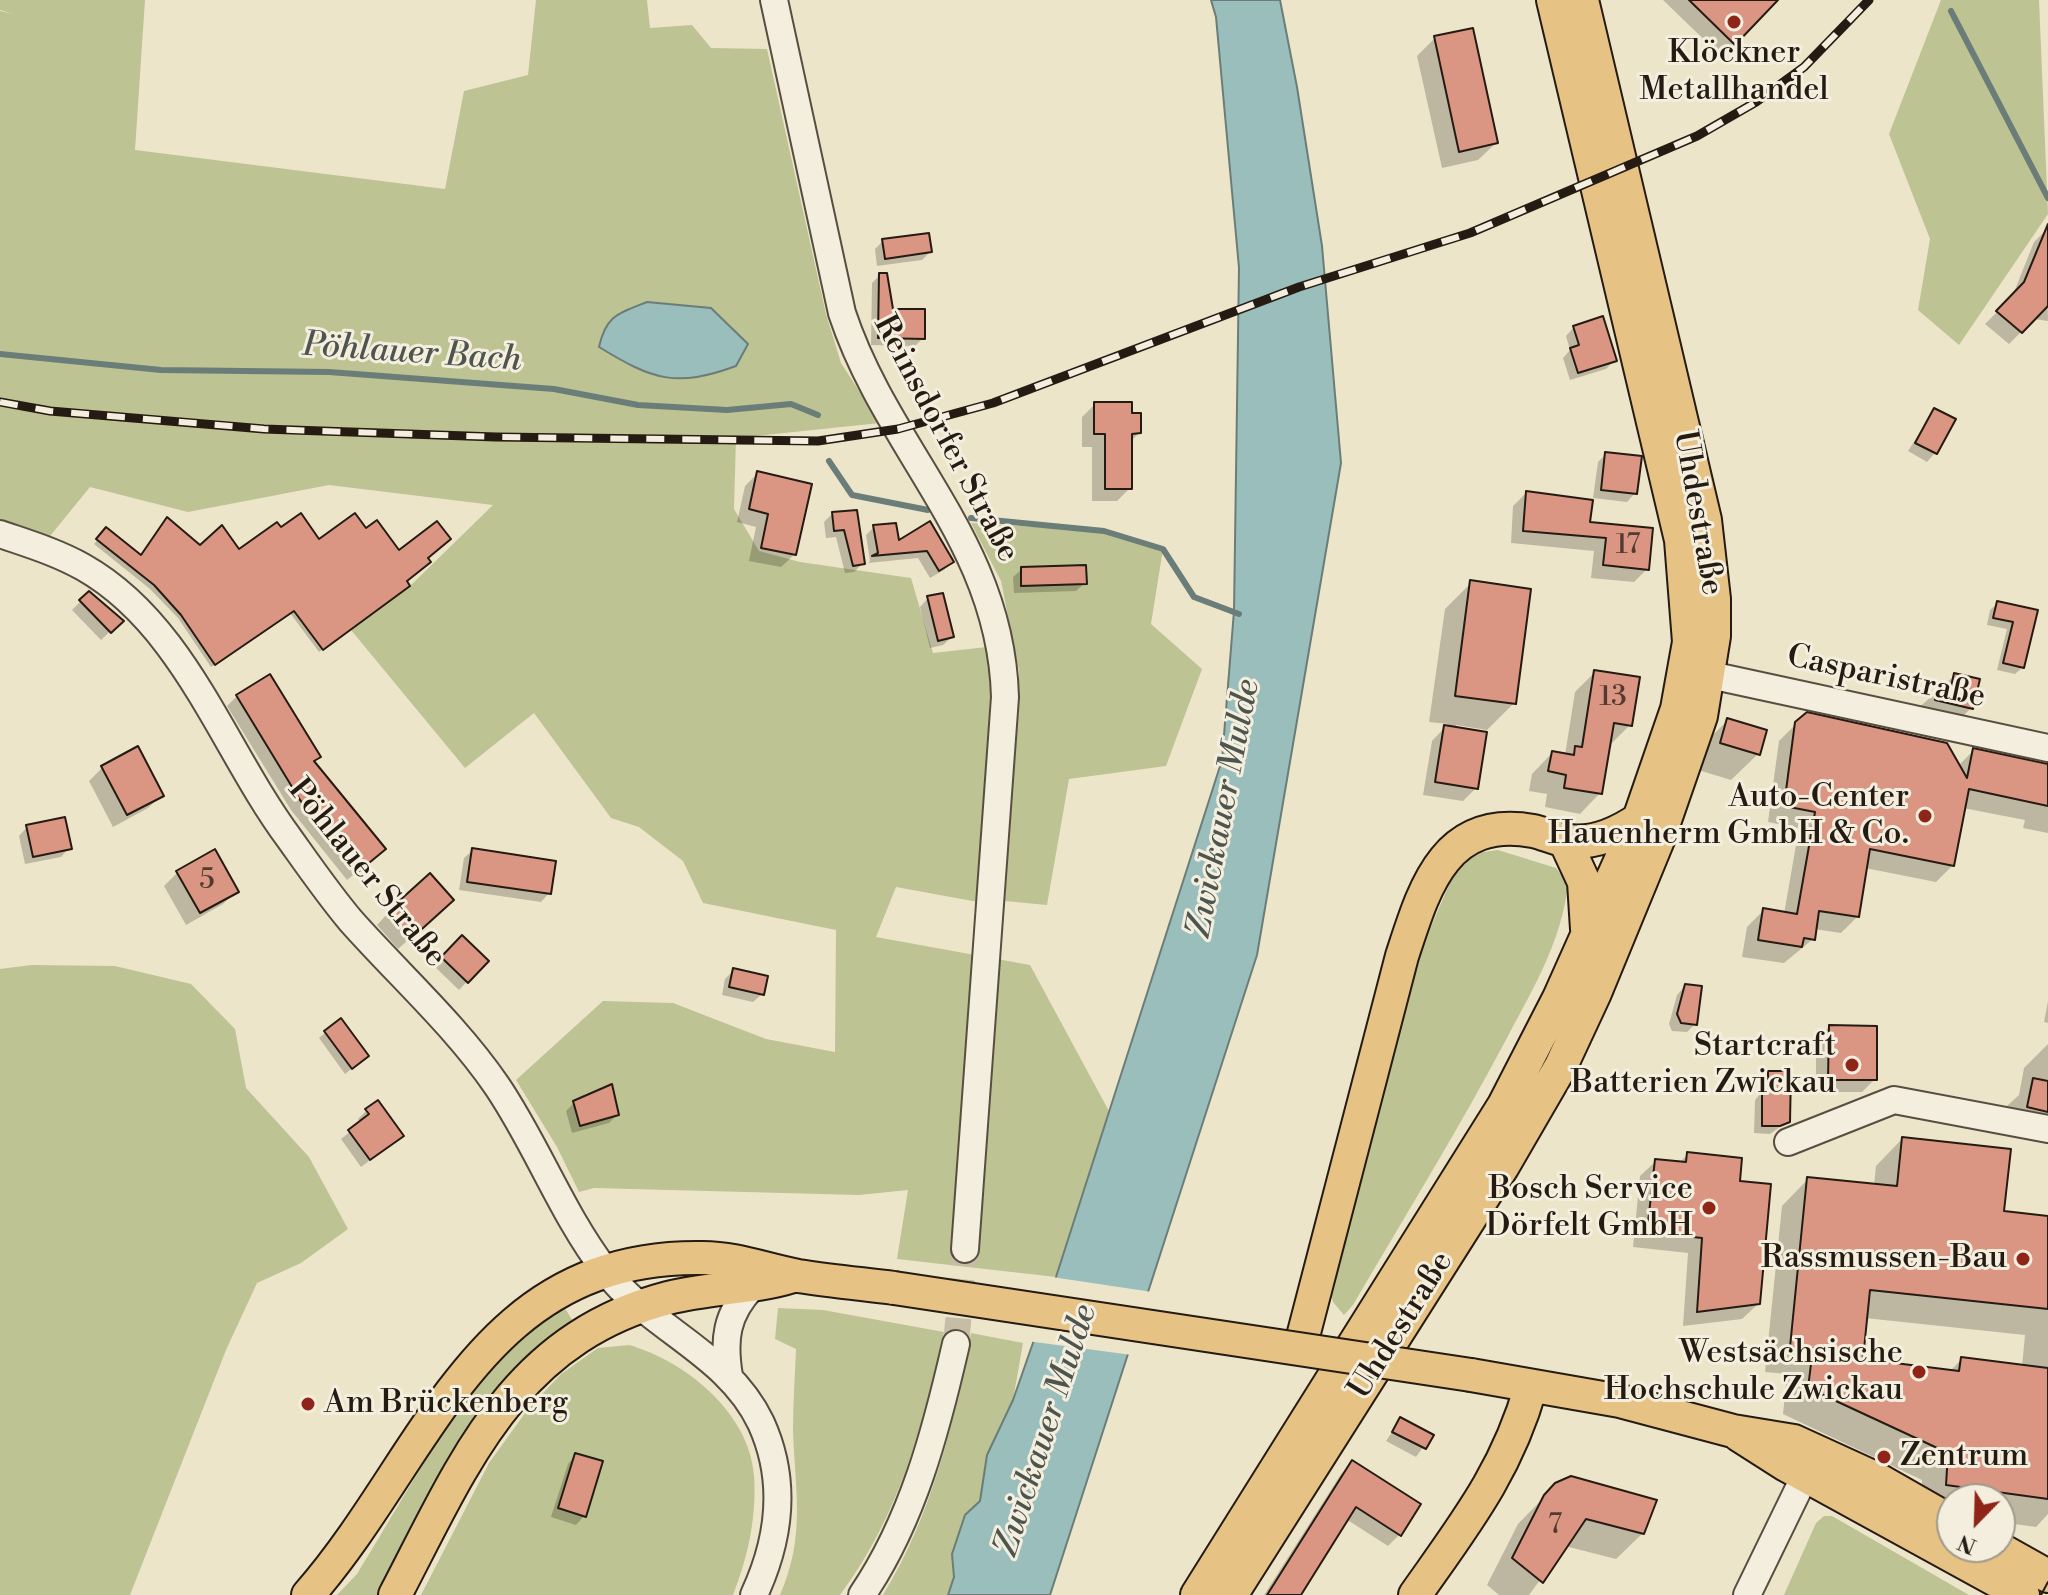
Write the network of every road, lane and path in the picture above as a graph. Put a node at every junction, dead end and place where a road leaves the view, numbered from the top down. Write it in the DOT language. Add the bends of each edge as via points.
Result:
graph roads {
  1 [pos="774,0"];
  2 [pos="1553,0"];
  3 [pos="1582,0"];
  4 [pos="0,534"];
  5 [pos="1710,675"];
  6 [pos="2048,748"];
  7 [pos="1639,819"];
  8 [pos="1565,841"];
  9 [pos="1587,937"];
  10 [pos="2048,1129"];
  11 [pos="1788,1142"];
  12 [pos="965,1249"];
  13 [pos="606,1271"];
  14 [pos="796,1276"];
  15 [pos="752,1287"];
  16 [pos="640,1307"];
  17 [pos="956,1344"];
  18 [pos="1300,1348"];
  19 [pos="729,1376"];
  20 [pos="1531,1386"];
  21 [pos="1733,1431"];
  22 [pos="1848,1465"];
  23 [pos="1807,1476"];
  24 [pos="1936,1513"];
  25 [pos="2016,1558"];
  26 [pos="2048,1576"];
  27 [pos="308,1595"];
  28 [pos="395,1595"];
  29 [pos="754,1595"];
  30 [pos="862,1595"];
  31 [pos="1197,1595"];
  32 [pos="1231,1595"];
  33 [pos="1415,1595"];
  34 [pos="1747,1595"];
  35 [pos="2023,1595"];
  1 -- 12 [label="street, Reinsdorfer Straße" via="855,353 964,539 984,583 1004,663"];
  2 -- 7 [label="main road, Uhdestraße" via="1683,553 1686,670"];
  3 -- 5 [label="main road, Uhdestraße" via="1705,520 1714,599"];
  4 -- 13 [label="street, Pöhlauer Straße" via="86,568 145,617 176,653 239,765 319,880 496,1084"];
  5 -- 6 [label="street, Casparistraße"];
  5 -- 32 [label="main road, Uhdestraße" via="1688,760 1658,840 1561,1066"];
  7 -- 8 [label="main road" via="1619,833"];
  7 -- 9 [label="main road, Uhdestraße"];
  8 -- 9 [label="main road" via="1584,882"];
  8 -- 18 [label="main road" via="1532,830 1488,830 1461,842 1437,866 1422,895 1383,1024"];
  9 -- 31 [label="main road, Uhdestraße" via="1534,1051 1474,1154"];
  10 -- 11 [label="street" via="1894,1100"];
  13 -- 14 [label="main road" via="705,1258"];
  13 -- 16 [label="street, Pöhlauer Straße"];
  13 -- 27 [label="main road" via="563,1290 486,1349 437,1407 374,1508"];
  14 -- 15 [label="main road"];
  14 -- 18 [label="main road, bridge"];
  15 -- 16 [label="main road" via="669,1297"];
  15 -- 19 [label="street" via="728,1323"];
  16 -- 19 [label="street"];
  16 -- 28 [label="main road" via="577,1335 507,1398 457,1476"];
  17 -- 30 [label="street" via="937,1427 910,1503"];
  18 -- 20 [label="main road, bridge"];
  19 -- 29 [label="street" via="764,1430 778,1489 777,1531"];
  20 -- 21 [label="main road" via="1632,1404"];
  20 -- 33 [label="main road" via="1496,1477"];
  21 -- 22 [label="main road" via="1794,1441"];
  21 -- 23 [label="main road"];
  22 -- 23 [label="street"];
  22 -- 24 [label="main road"];
  23 -- 34 [label="street"];
  23 -- 35 [label="main road"];
  25 -- 26 [label="main road"];
}
